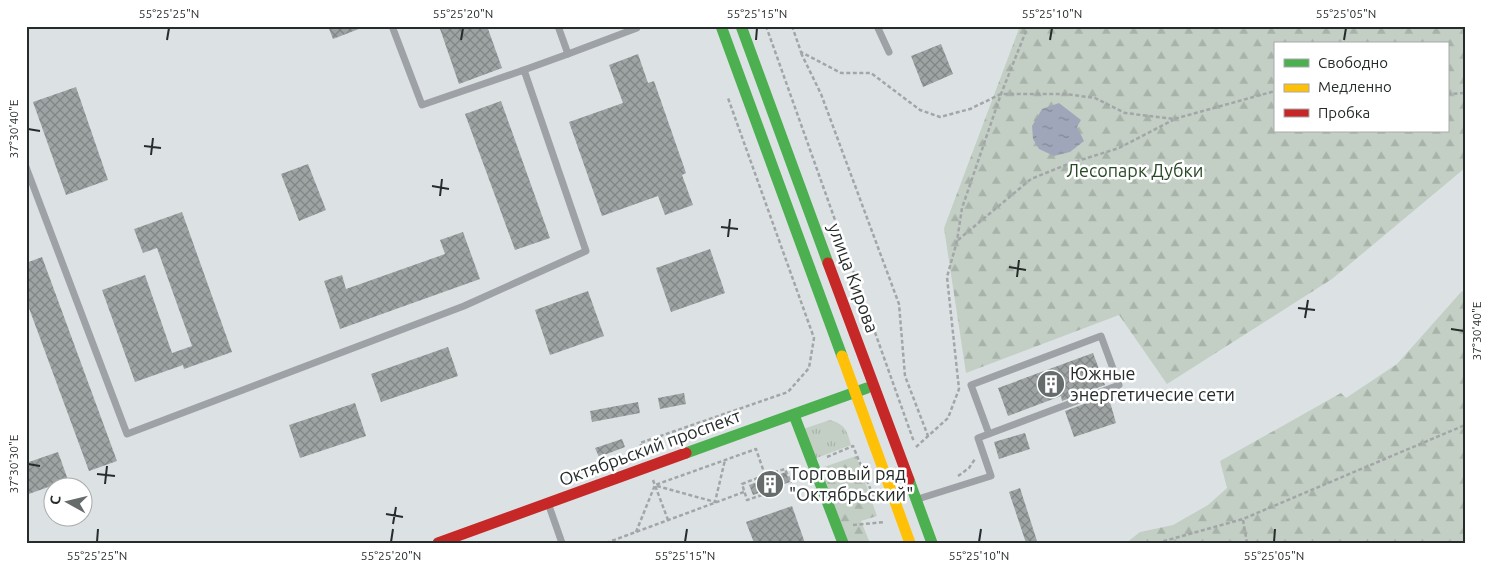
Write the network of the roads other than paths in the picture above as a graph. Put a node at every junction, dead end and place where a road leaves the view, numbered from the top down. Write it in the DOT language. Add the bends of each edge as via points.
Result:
graph roads {
  1 [pos="392,26"];
  2 [pos="558,26"];
  3 [pos="637,26"];
  4 [pos="721,26"];
  5 [pos="741,26"];
  6 [pos="877,26"];
  7 [pos="889,52"];
  8 [pos="568,54"];
  9 [pos="519,72"];
  10 [pos="26,167"];
  11 [pos="874,386"];
  12 [pos="856,392"];
  13 [pos="794,415"];
  14 [pos="989,434"];
  15 [pos="916,500"];
  16 [pos="548,503"];
  17 [pos="438,543"];
  18 [pos="562,543"];
  19 [pos="842,543"];
  20 [pos="910,543"];
  21 [pos="932,543"];
  1 -- 9 [label="lane" via="422,105"];
  2 -- 8 [label="lane"];
  3 -- 8 [label="lane"];
  4 -- 12 [label="main road, улица Кирова"];
  5 -- 11 [label="main road, улица Кирова"];
  6 -- 7 [label="lane"];
  8 -- 9 [label="lane"];
  9 -- 10 [label="lane" via="524,70 586,251 464,306 127,434"];
  11 -- 12 [label="main road, Октябрьский проспект"];
  11 -- 15 [label="main road, улица Кирова"];
  12 -- 13 [label="main road, Октябрьский проспект"];
  12 -- 20 [label="main road, улица Кирова"];
  13 -- 16 [label="main road, Октябрьский проспект"];
  13 -- 19 [label="main road"];
  14 -- 14 [label="lane" via="971,385 1101,336 1120,385"];
  14 -- 15 [label="lane" via="978,438 991,476"];
  15 -- 21 [label="main road, улица Кирова"];
  16 -- 17 [label="main road, Октябрьский проспект"];
  16 -- 18 [label="lane"];
}
